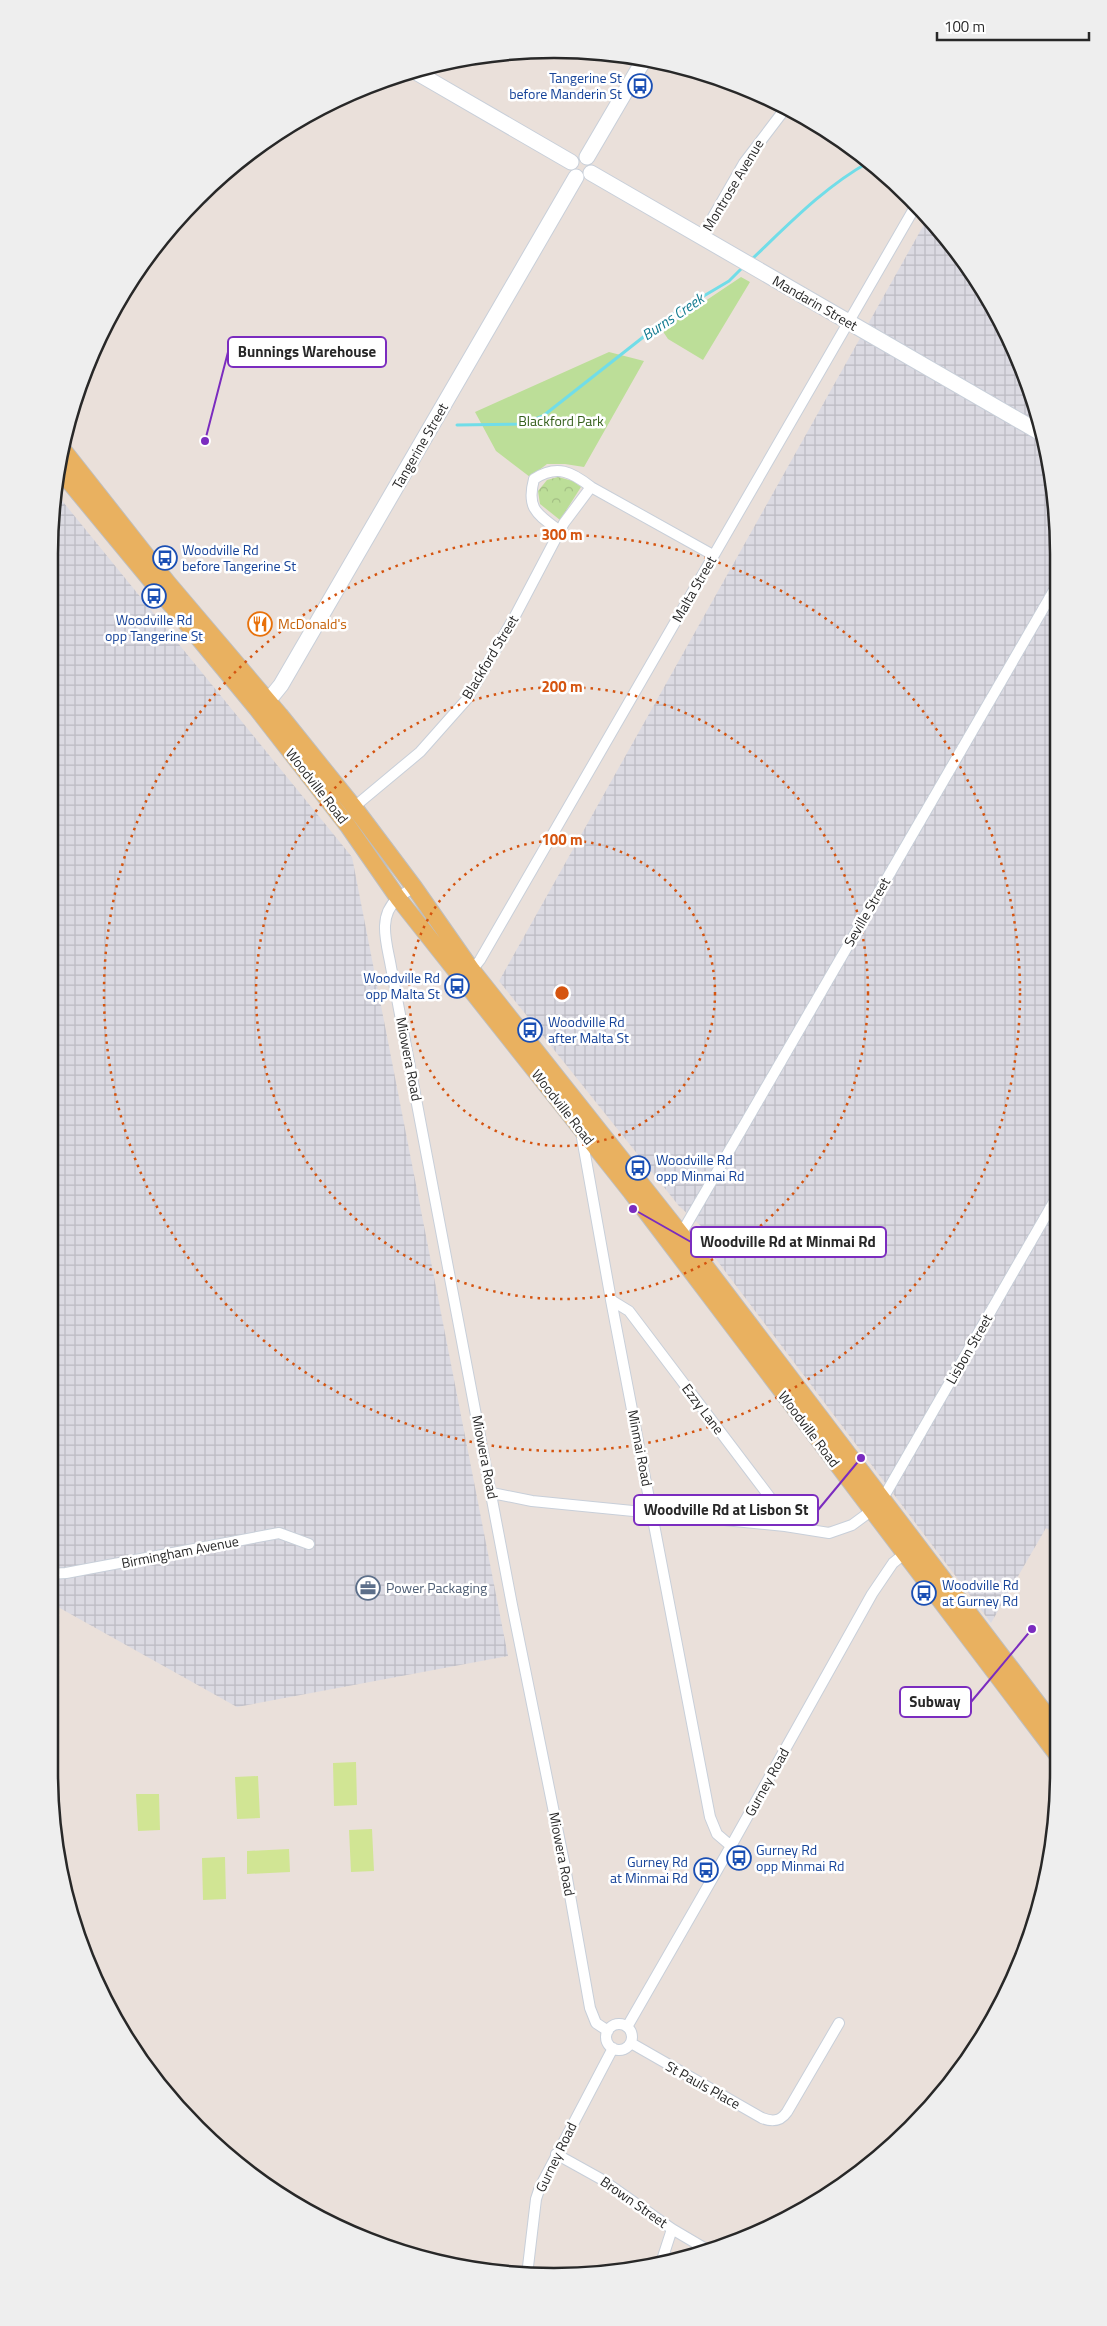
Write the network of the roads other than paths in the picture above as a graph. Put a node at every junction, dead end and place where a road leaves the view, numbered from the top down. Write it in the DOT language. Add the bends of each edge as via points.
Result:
graph roads {
  1 [pos="641,66"];
  2 [pos="421,75"];
  3 [pos="782,113"];
  4 [pos="587,157"];
  5 [pos="571,162"];
  6 [pos="591,173"];
  7 [pos="576,177"];
  8 [pos="912,211"];
  9 [pos="701,238"];
  10 [pos="848,322"];
  11 [pos="1034,429"];
  12 [pos="67,455"];
  13 [pos="64,475"];
  14 [pos="591,487"];
  15 [pos="560,531"];
  16 [pos="713,555"];
  17 [pos="1050,597"];
  18 [pos="262,705"];
  19 [pos="354,808"];
  20 [pos="414,887"];
  21 [pos="398,898"];
  22 [pos="472,970"];
  23 [pos="581,1130"];
  24 [pos="1050,1208"];
  25 [pos="681,1234"];
  26 [pos="611,1300"];
  27 [pos="492,1493"];
  28 [pos="876,1506"];
  29 [pos="653,1513"];
  30 [pos="786,1526"];
  31 [pos="309,1544"];
  32 [pos="910,1549"];
  33 [pos="58,1573"];
  34 [pos="1050,1720"];
  35 [pos="1050,1745"];
  36 [pos="731,1846"];
  37 [pos="838,2023"];
  38 [pos="627,2027"];
  39 [pos="608,2031"];
  40 [pos="631,2043"];
  41 [pos="613,2048"];
  42 [pos="556,2154"];
  43 [pos="672,2229"];
  44 [pos="701,2246"];
  45 [pos="663,2256"];
  46 [pos="529,2267"];
  1 -- 4 [label="street"];
  2 -- 5 [label="street"];
  3 -- 9 [label="street, Montrose Avenue" via="744,163"];
  4 -- 5 [label="street" via="578,156"];
  4 -- 6 [label="street" via="592,164"];
  5 -- 7 [label="street" via="571,172"];
  6 -- 7 [label="street" via="583,178"];
  6 -- 9 [label="street, Mandarin Street"];
  7 -- 18 [label="street, Tangerine Street" via="281,685"];
  8 -- 10 [label="street, Malta Street"];
  9 -- 10 [label="street, Mandarin Street"];
  10 -- 11 [label="street, Mandarin Street"];
  10 -- 16 [label="street, Malta Street"];
  12 -- 18 [label="main road, Woodville Road"];
  13 -- 18 [label="main road, Woodville Road"];
  14 -- 15 [label="street, Blackford Street"];
  14 -- 15 [label="street" via="577,476 559,470 546,471 534,479 530,495 534,509"];
  14 -- 16 [label="street"];
  15 -- 19 [label="street, Blackford Street" via="467,699 420,752"];
  16 -- 22 [label="street, Malta Street"];
  17 -- 25 [label="street, Seville Street"];
  18 -- 19 [label="main road, Woodville Road"];
  18 -- 21 [label="main road, Woodville Road"];
  19 -- 20 [label="main road, Woodville Road"];
  20 -- 21 [label="street, Miowera Road"];
  20 -- 22 [label="main road, Woodville Road"];
  21 -- 23 [label="main road, Woodville Road"];
  21 -- 27 [label="street, Miowera Road" via="390,906 384,921"];
  22 -- 25 [label="main road, Woodville Road"];
  23 -- 26 [label="street, Minmai Road"];
  23 -- 28 [label="main road, Woodville Road"];
  24 -- 28 [label="street, Lisbon Street"];
  25 -- 28 [label="main road, Woodville Road"];
  26 -- 29 [label="street, Minmai Road"];
  26 -- 30 [label="street, Ezzy Lane" via="629,1311 784,1516"];
  27 -- 29 [label="street" via="532,1501"];
  27 -- 39 [label="street, Miowera Road" via="590,2008 596,2023"];
  28 -- 30 [label="street" via="852,1525 829,1533"];
  28 -- 32 [label="main road, Woodville Road"];
  29 -- 30 [label="street"];
  29 -- 36 [label="street, Minmai Road" via="710,1817 717,1834"];
  31 -- 33 [label="street, Birmingham Avenue" via="279,1533"];
  32 -- 34 [label="main road, Woodville Road"];
  32 -- 35 [label="main road, Woodville Road"];
  32 -- 36 [label="street, Gurney Road" via="893,1563 872,1594"];
  36 -- 38 [label="street, Gurney Road"];
  37 -- 40 [label="street, St Pauls Place" via="779,2125"];
  38 -- 39 [label="street" via="619,2024"];
  38 -- 40 [label="street" via="632,2036"];
  39 -- 41 [label="street" via="606,2039"];
  40 -- 41 [label="street" via="625,2049"];
  41 -- 42 [label="street, Gurney Road"];
  42 -- 43 [label="street, Brown Street" via="601,2179"];
  42 -- 46 [label="street, Gurney Road" via="536,2199"];
  43 -- 44 [label="street, Brown Street"];
  43 -- 45 [label="street"];
}
